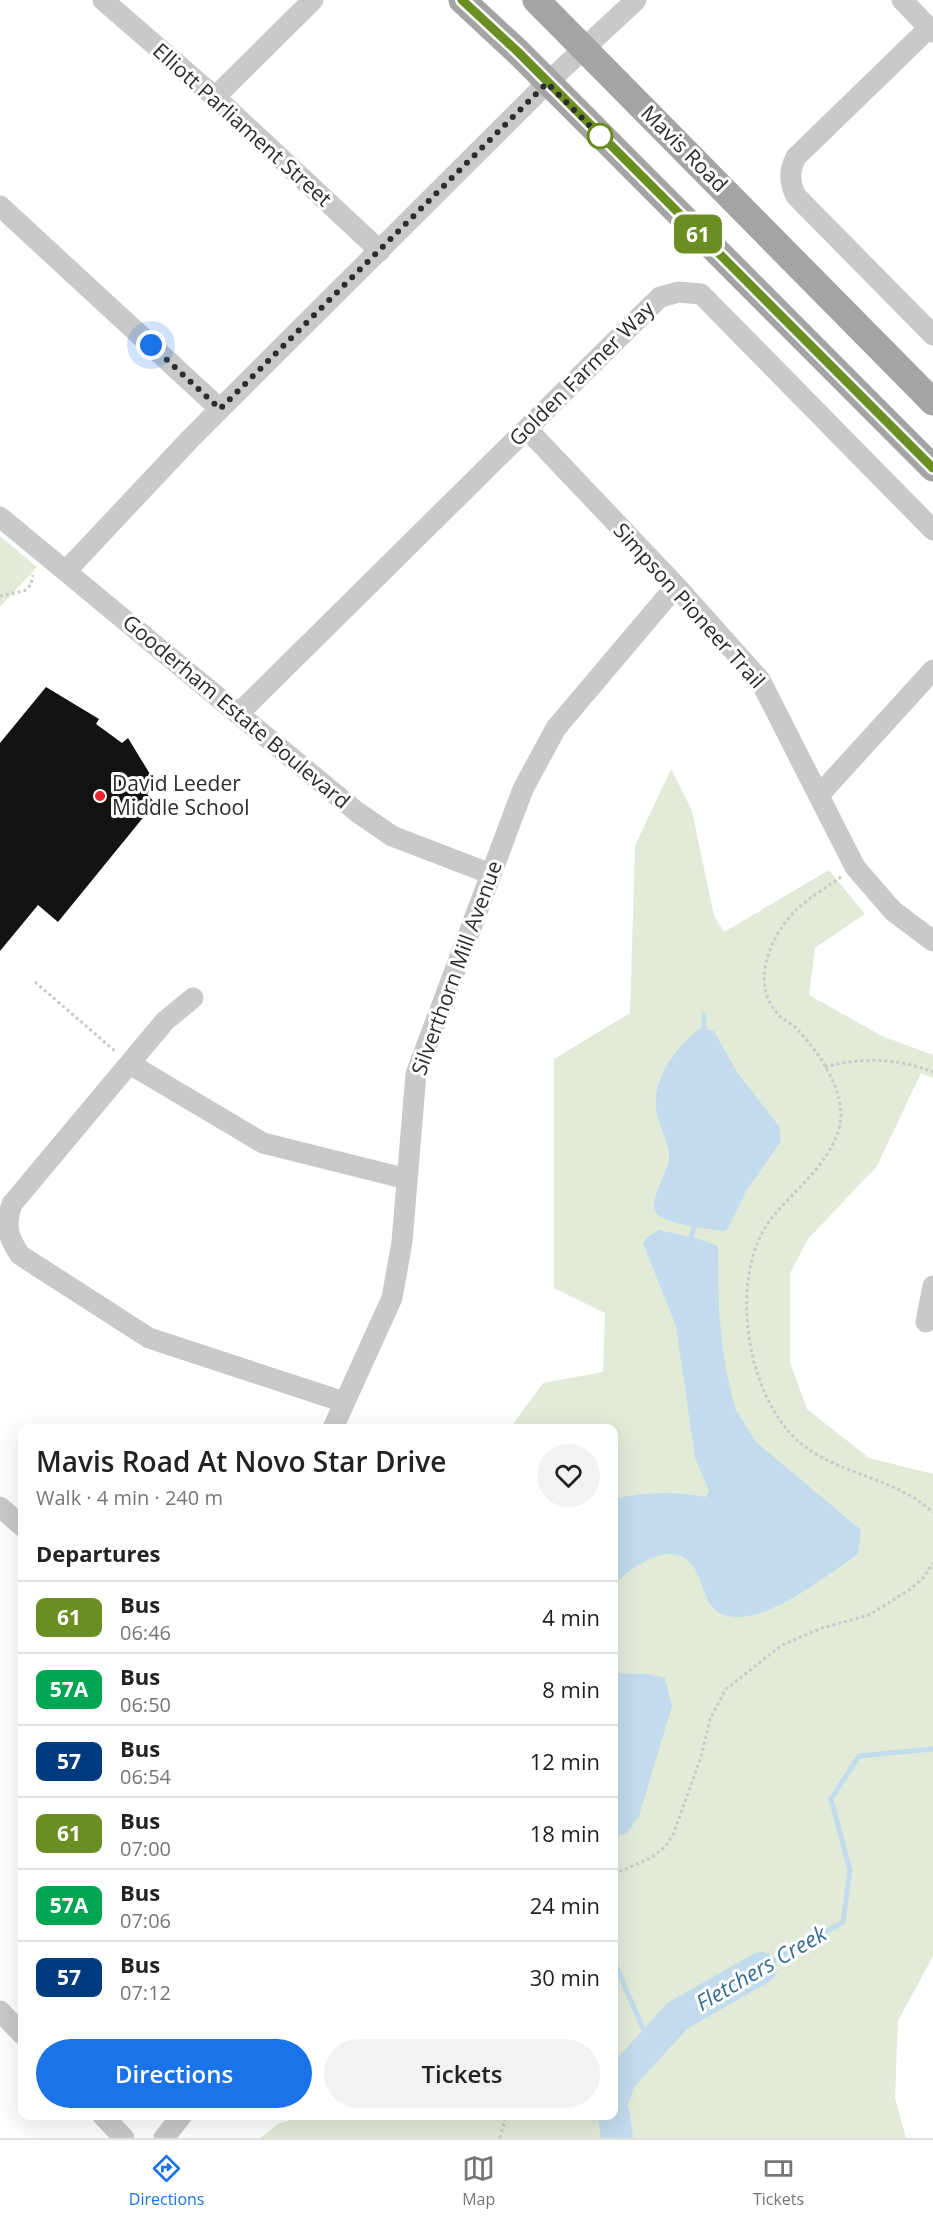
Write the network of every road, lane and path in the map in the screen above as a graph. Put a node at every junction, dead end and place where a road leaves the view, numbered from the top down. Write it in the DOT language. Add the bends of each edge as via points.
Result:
graph roads {
  1 [pos="103,0"];
  2 [pos="313,0"];
  3 [pos="462,0"];
  4 [pos="536,0"];
  5 [pos="636,0"];
  6 [pos="902,0"];
  7 [pos="931,30"];
  8 [pos="585,50"];
  9 [pos="547,83"];
  10 [pos="215,97"];
  11 [pos="0,206"];
  12 [pos="380,251"];
  13 [pos="933,335"];
  14 [pos="933,402"];
  15 [pos="220,409"];
  16 [pos="527,429"];
  17 [pos="933,468"];
  18 [pos="0,517"];
  19 [pos="933,530"];
  20 [pos="66,571"];
  21 [pos="33,575"];
  22 [pos="676,586"];
  23 [pos="0,596"];
  24 [pos="933,670"];
  25 [pos="239,713"];
  26 [pos="820,794"];
  27 [pos="855,867"];
  28 [pos="491,874"];
  29 [pos="933,941"];
  30 [pos="34,982"];
  31 [pos="193,998"];
  32 [pos="130,1064"];
  33 [pos="825,1067"];
  34 [pos="933,1072"];
  35 [pos="407,1179"];
  36 [pos="933,1286"];
  37 [pos="926,1322"];
  38 [pos="344,1402"];
  39 [pos="335,1424"];
  40 [pos="0,1508"];
  41 [pos="933,1512"];
  42 [pos="18,1523"];
  43 [pos="933,1563"];
  44 [pos="618,1872"];
  45 [pos="0,2011"];
  46 [pos="18,2030"];
  47 [pos="107,2120"];
  48 [pos="178,2120"];
  49 [pos="505,2120"];
  50 [pos="124,2138"];
  51 [pos="164,2138"];
  52 [pos="500,2138"];
  1 -- 10 [label="street, Elliott Parliament Street"];
  2 -- 10 [label="street"];
  3 -- 9 [label="main road"];
  4 -- 8 [label="main road, Mavis Road"];
  5 -- 8 [label="street"];
  6 -- 7 [label="street"];
  7 -- 13 [label="street" via="796,158 791,183 796,196"];
  8 -- 9 [label="street"];
  8 -- 14 [label="main road, Mavis Road"];
  9 -- 12 [label="street"];
  9 -- 17 [label="main road"];
  10 -- 12 [label="street, Elliott Parliament Street"];
  11 -- 15 [label="street"];
  12 -- 15 [label="street"];
  15 -- 20 [label="street"];
  16 -- 19 [label="street, Golden Farmer Way" via="660,297 679,292 701,294"];
  16 -- 22 [label="street, Simpson Pioneer Trail"];
  16 -- 25 [label="street, Golden Farmer Way"];
  18 -- 20 [label="street, Gooderham Estate Boulevard"];
  20 -- 25 [label="street, Gooderham Estate Boulevard"];
  21 -- 23 [label="path" via="32,585 24,591"];
  22 -- 26 [label="street, Simpson Pioneer Trail" via="760,680"];
  22 -- 28 [label="street, Silverthorn Mill Avenue" via="556,728 523,789"];
  24 -- 26 [label="street"];
  25 -- 28 [label="street, Gooderham Estate Boulevard" via="357,812 392,836"];
  26 -- 27 [label="street, Simpson Pioneer Trail"];
  27 -- 29 [label="street, Simpson Pioneer Trail" via="893,911"];
  27 -- 33 [label="path" via="796,910 778,933 766,961 766,996 777,1014 796,1028"];
  28 -- 35 [label="street, Silverthorn Mill Avenue" via="416,1074"];
  30 -- 32 [label="path"];
  31 -- 32 [label="street" via="165,1022"];
  32 -- 35 [label="street" via="263,1143"];
  32 -- 38 [label="street" via="12,1204 6,1222 9,1240 20,1255 149,1338"];
  33 -- 34 [label="path" via="851,1060 885,1061 913,1064"];
  33 -- 41 [label="path" via="840,1094 838,1134 830,1150 764,1227 753,1257 747,1292 753,1361 775,1413 797,1440 849,1472 908,1494"];
  35 -- 38 [label="street, Silverthorn Mill Avenue" via="392,1298"];
  36 -- 37 [label="street"];
  38 -- 39 [label="street, Silverthorn Mill Avenue"];
  40 -- 42 [label="street"];
  43 -- 44 [label="path" via="909,1590 869,1615 822,1628 782,1645 726,1689 710,1719 701,1757 673,1834 651,1858"];
  45 -- 46 [label="street"];
  47 -- 50 [label="street"];
  48 -- 51 [label="street"];
  49 -- 52 [label="path"];
}
